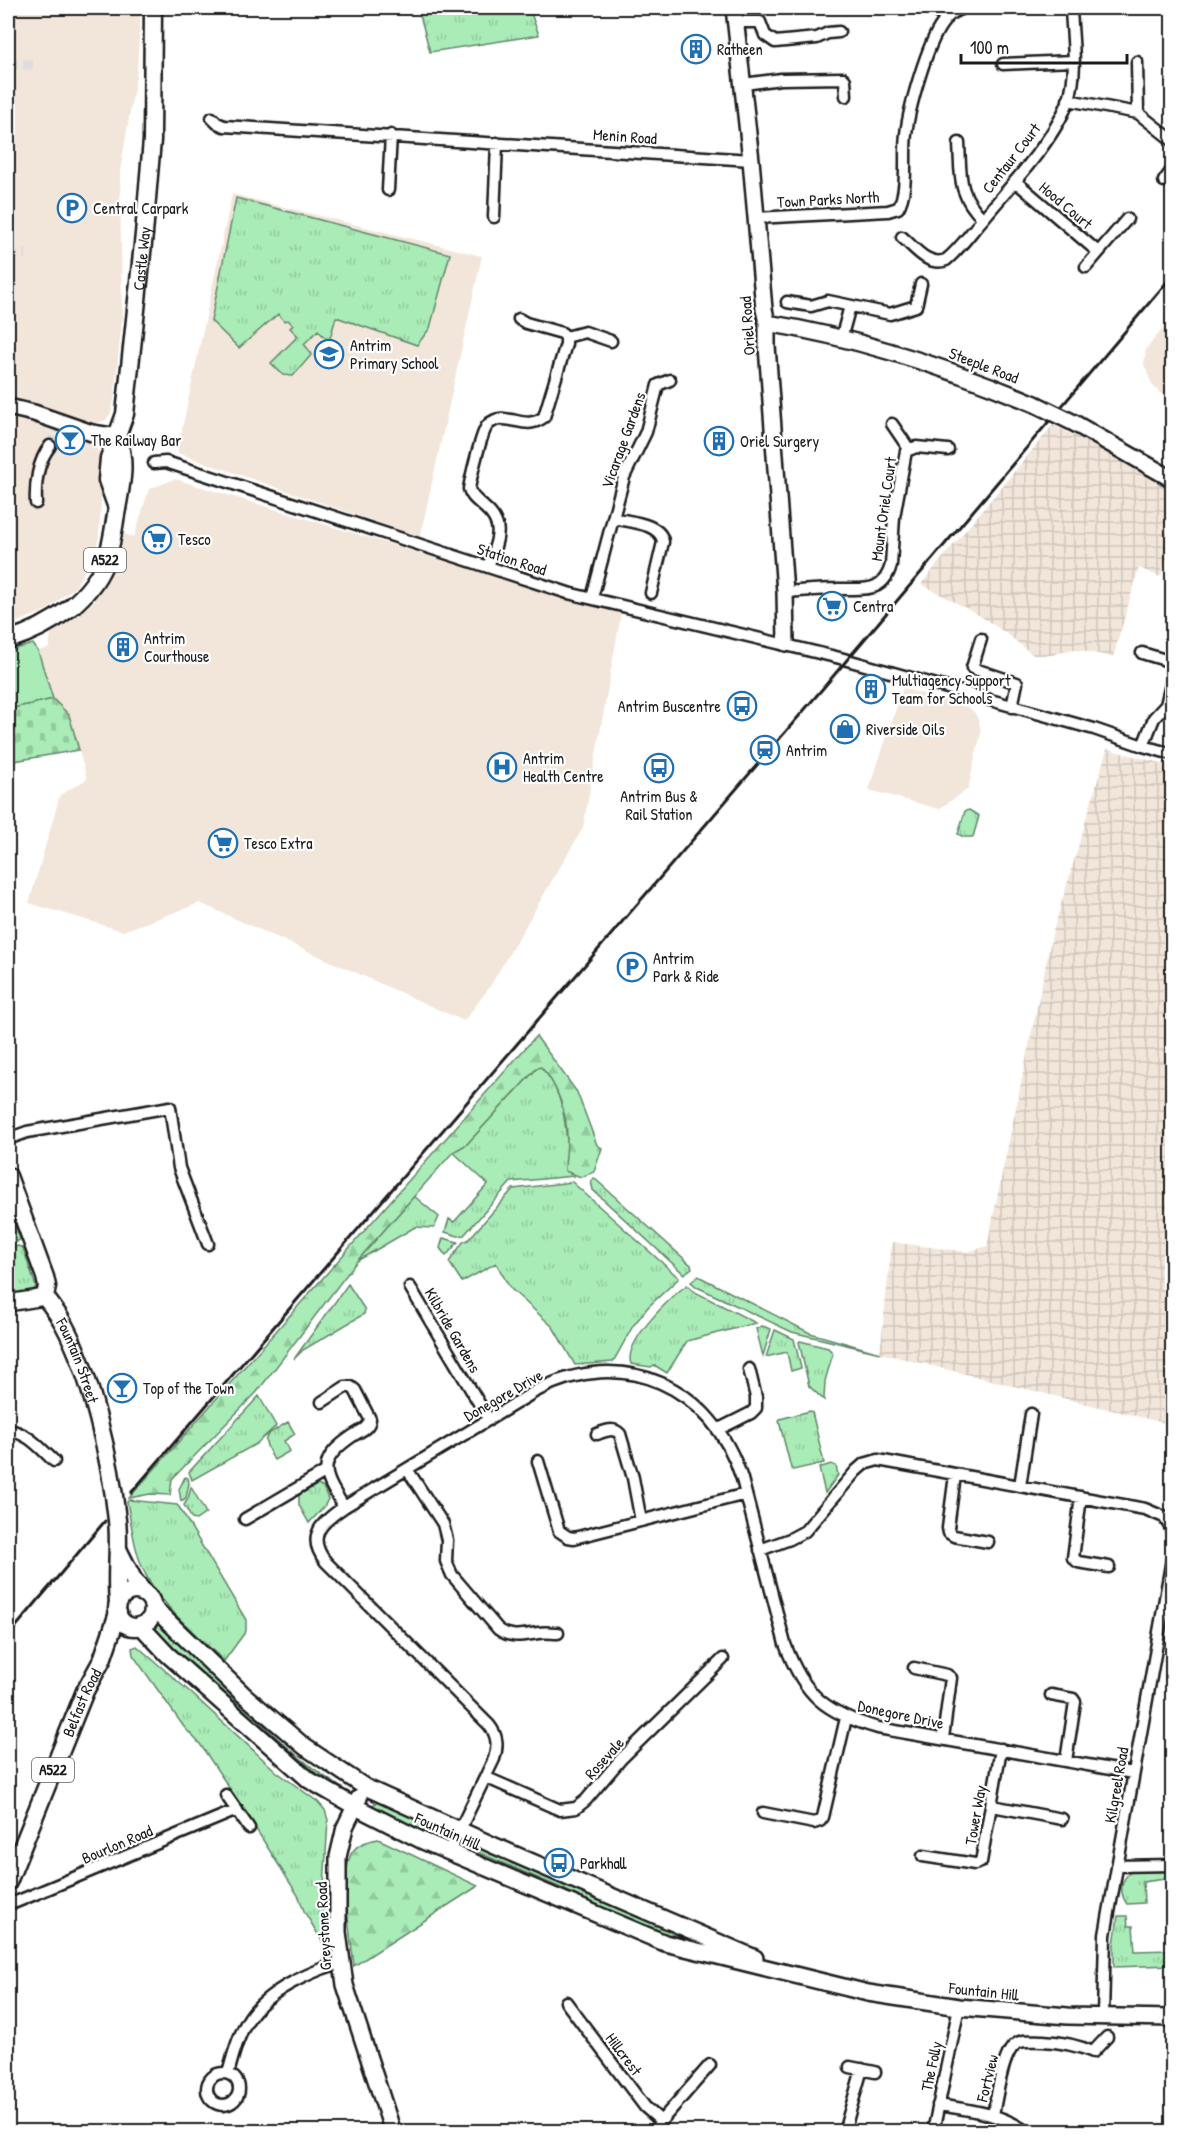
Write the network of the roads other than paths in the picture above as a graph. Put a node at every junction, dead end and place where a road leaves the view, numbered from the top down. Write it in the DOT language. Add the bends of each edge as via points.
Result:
graph roads {
  1 [pos="153,8"];
  2 [pos="933,8"];
  3 [pos="964,8"];
  4 [pos="1071,8"];
  5 [pos="735,15"];
  6 [pos="946,19"];
  7 [pos="839,32"];
  8 [pos="1073,61"];
  9 [pos="1137,62"];
  10 [pos="1003,64"];
  11 [pos="744,84"];
  12 [pos="846,96"];
  13 [pos="1068,100"];
  14 [pos="1138,113"];
  15 [pos="212,118"];
  16 [pos="391,135"];
  17 [pos="1173,140"];
  18 [pos="497,143"];
  19 [pos="959,143"];
  20 [pos="751,160"];
  21 [pos="1173,171"];
  22 [pos="1015,181"];
  23 [pos="1164,181"];
  24 [pos="388,190"];
  25 [pos="494,217"];
  26 [pos="756,218"];
  27 [pos="982,219"];
  28 [pos="1127,219"];
  29 [pos="902,237"];
  30 [pos="1098,252"];
  31 [pos="1086,267"];
  32 [pos="921,284"];
  33 [pos="787,302"];
  34 [pos="850,306"];
  35 [pos="519,319"];
  36 [pos="768,323"];
  37 [pos="566,337"];
  38 [pos="841,339"];
  39 [pos="611,340"];
  40 [pos="670,380"];
  41 [pos="8,407"];
  42 [pos="892,424"];
  43 [pos="118,436"];
  44 [pos="50,446"];
  45 [pos="909,449"];
  46 [pos="948,450"];
  47 [pos="154,463"];
  48 [pos="1173,479"];
  49 [pos="36,503"];
  50 [pos="613,518"];
  51 [pos="488,567"];
  52 [pos="785,592"];
  53 [pos="651,593"];
  54 [pos="592,598"];
  55 [pos="981,639"];
  56 [pos="8,640"];
  57 [pos="786,643"];
  58 [pos="1142,653"];
  59 [pos="1173,662"];
  60 [pos="1173,680"];
  61 [pos="1012,707"];
  62 [pos="1143,746"];
  63 [pos="1173,754"];
  64 [pos="8,1139"];
  65 [pos="8,1179"];
  66 [pos="208,1244"];
  67 [pos="410,1287"];
  68 [pos="45,1297"];
  69 [pos="8,1303"];
  70 [pos="749,1369"];
  71 [pos="321,1402"];
  72 [pos="1031,1414"];
  73 [pos="489,1420"];
  74 [pos="8,1430"];
  75 [pos="719,1430"];
  76 [pos="597,1434"];
  77 [pos="54,1461"];
  78 [pos="538,1461"];
  79 [pos="407,1469"];
  80 [pos="325,1472"];
  81 [pos="955,1475"];
  82 [pos="1020,1486"];
  83 [pos="746,1494"];
  84 [pos="1081,1497"];
  85 [pos="344,1507"];
  86 [pos="245,1519"];
  87 [pos="641,1521"];
  88 [pos="1173,1530"];
  89 [pos="988,1542"];
  90 [pos="119,1550"];
  91 [pos="760,1550"];
  92 [pos="1173,1559"];
  93 [pos="1109,1567"];
  94 [pos="1169,1597"];
  95 [pos="148,1600"];
  96 [pos="118,1608"];
  97 [pos="138,1626"];
  98 [pos="558,1633"];
  99 [pos="723,1659"];
  100 [pos="102,1660"];
  101 [pos="914,1668"];
  102 [pos="1052,1695"];
  103 [pos="846,1718"];
  104 [pos="943,1738"];
  105 [pos="1001,1749"];
  106 [pos="1066,1761"];
  107 [pos="1133,1773"];
  108 [pos="485,1777"];
  109 [pos="365,1787"];
  110 [pos="226,1795"];
  111 [pos="354,1806"];
  112 [pos="992,1806"];
  113 [pos="237,1810"];
  114 [pos="763,1813"];
  115 [pos="1062,1819"];
  116 [pos="249,1828"];
  117 [pos="460,1831"];
  118 [pos="449,1852"];
  119 [pos="923,1856"];
  120 [pos="1173,1865"];
  121 [pos="1117,1866"];
  122 [pos="8,1882"];
  123 [pos="8,1901"];
  124 [pos="341,1963"];
  125 [pos="794,1975"];
  126 [pos="566,2002"];
  127 [pos="959,2007"];
  128 [pos="1103,2017"];
  129 [pos="1173,2018"];
  130 [pos="1107,2037"];
  131 [pos="710,2065"];
  132 [pos="875,2072"];
  133 [pos="228,2074"];
  134 [pos="938,2105"];
  135 [pos="993,2114"];
  136 [pos="661,2121"];
  137 [pos="393,2132"];
  138 [pos="654,2132"];
  139 [pos="844,2132"];
  140 [pos="933,2132"];
  141 [pos="1027,2132"];
  1 -- 43 [label="main road, Castle Way / A522" via="152,140 126,405"];
  2 -- 6 [label="street"];
  3 -- 6 [label="street, Town Parks North"];
  4 -- 8 [label="street, Centaur Court"];
  5 -- 7 [label="street" via="760,22 765,35 774,42"];
  5 -- 11 [label="street, Oriel Road"];
  6 -- 26 [label="street, Town Parks North" via="936,32 913,103 898,208"];
  8 -- 10 [label="street"];
  8 -- 13 [label="street, Centaur Court"];
  9 -- 14 [label="street"];
  11 -- 12 [label="street" via="843,78"];
  11 -- 20 [label="street, Oriel Road"];
  13 -- 14 [label="street"];
  13 -- 22 [label="street, Centaur Court" via="1053,130"];
  14 -- 17 [label="street"];
  15 -- 16 [label="street, Menin Road" via="224,126"];
  16 -- 18 [label="street, Menin Road"];
  16 -- 24 [label="street"];
  18 -- 20 [label="street, Menin Road"];
  18 -- 25 [label="street"];
  19 -- 27 [label="street" via="963,193"];
  20 -- 26 [label="street, Oriel Road"];
  21 -- 23 [label="street"];
  22 -- 27 [label="street, Centaur Court"];
  22 -- 30 [label="street, Hood Court"];
  26 -- 36 [label="street, Oriel Road"];
  27 -- 29 [label="street, Centaur Court" via="951,256 940,262 929,261"];
  28 -- 30 [label="street, Hood Court"];
  30 -- 31 [label="street, Hood Court"];
  32 -- 34 [label="street" via="916,306 893,314"];
  33 -- 34 [label="street" via="811,306 828,301"];
  34 -- 38 [label="street"];
  35 -- 37 [label="street"];
  36 -- 38 [label="street, Steeple Road"];
  36 -- 52 [label="street, Oriel Road"];
  37 -- 39 [label="street" via="585,332"];
  37 -- 51 [label="street" via="544,417 523,424 496,419 485,428 469,489 474,499 492,513 498,528"];
  38 -- 48 [label="street, Steeple Road, bridge" via="926,362 1035,404"];
  40 -- 50 [label="street, Vicarage Gardens" via="658,385 646,432 626,471"];
  41 -- 43 [label="street" via="34,413 58,426"];
  42 -- 45 [label="street, Mount Oriel Court"];
  43 -- 56 [label="main road, Castle Way / A522" via="123,472 108,555 86,594 70,608"];
  44 -- 49 [label="street" via="35,483"];
  45 -- 46 [label="street, Mount Oriel Court"];
  45 -- 52 [label="street, Mount Oriel Court" via="904,455 891,565 886,578 865,590"];
  47 -- 51 [label="street, Station Road" via="166,462"];
  50 -- 53 [label="street" via="654,528 661,534 663,542"];
  50 -- 54 [label="street, Vicarage Gardens"];
  51 -- 54 [label="street, Station Road"];
  52 -- 57 [label="street, Oriel Road"];
  54 -- 57 [label="street, Station Road"];
  55 -- 61 [label="street" via="972,668 1017,683"];
  57 -- 61 [label="street, Station Road"];
  58 -- 59 [label="street"];
  60 -- 62 [label="street" via="1166,705 1154,718"];
  61 -- 62 [label="street"];
  62 -- 63 [label="street"];
  64 -- 66 [label="street" via="27,1132 170,1107 179,1168"];
  65 -- 68 [label="main road, Fountain Street / A522" via="45,1277"];
  67 -- 73 [label="street, Kilbride Gardens"];
  68 -- 69 [label="street"];
  68 -- 90 [label="main road, Fountain Street / A522" via="62,1321 82,1369 106,1461"];
  70 -- 75 [label="street" via="756,1408"];
  71 -- 80 [label="street" via="351,1387 370,1419 367,1427 333,1453"];
  72 -- 82 [label="street"];
  73 -- 75 [label="street, Donegore Drive" via="556,1382 614,1374 646,1377 672,1388 698,1407"];
  73 -- 79 [label="street, Donegore Drive"];
  74 -- 77 [label="street" via="29,1437"];
  75 -- 83 [label="street, Donegore Drive" via="736,1461"];
  76 -- 87 [label="street" via="615,1430 620,1434"];
  78 -- 87 [label="street" via="556,1524 568,1537"];
  79 -- 85 [label="street, Donegore Drive"];
  79 -- 98 [label="street" via="443,1524 446,1561 452,1575 498,1629 518,1636"];
  80 -- 85 [label="street"];
  80 -- 86 [label="street"];
  81 -- 82 [label="street"];
  81 -- 89 [label="street" via="949,1533"];
  81 -- 91 [label="street" via="887,1461 868,1462 855,1471 805,1531"];
  82 -- 84 [label="street"];
  83 -- 87 [label="street"];
  83 -- 91 [label="street, Donegore Drive"];
  84 -- 88 [label="street" via="1153,1511 1164,1517"];
  84 -- 93 [label="street" via="1073,1558"];
  85 -- 108 [label="street, Donegore Drive" via="319,1530 320,1554 492,1728 497,1746"];
  90 -- 95 [label="main road, Fountain Street / A522"];
  90 -- 96 [label="main road, Fountain Street / A522"];
  91 -- 103 [label="street, Donegore Drive" via="793,1665 809,1690"];
  92 -- 94 [label="street, Kilgreel Road"];
  94 -- 107 [label="street, Kilgreel Road"];
  95 -- 96 [label="main road" via="140,1592 129,1592 121,1598"];
  95 -- 97 [label="main road, A522" via="150,1617"];
  95 -- 109 [label="street, Fountain Hill" via="243,1694 305,1747"];
  96 -- 97 [label="main road" via="126,1624"];
  96 -- 100 [label="main road, Belfast Road / A522"];
  97 -- 100 [label="main road, Belfast Road / A522"];
  97 -- 111 [label="street, Fountain Hill" via="309,1780"];
  99 -- 108 [label="street, Rosevale" via="576,1808 560,1810"];
  100 -- 122 [label="main road, Belfast Road / A522" via="85,1691"];
  101 -- 104 [label="street" via="951,1678"];
  102 -- 106 [label="street" via="1075,1702"];
  103 -- 104 [label="street, Donegore Drive" via="878,1728"];
  103 -- 114 [label="street" via="823,1817 814,1823"];
  104 -- 105 [label="street, Donegore Drive"];
  105 -- 106 [label="street, Donegore Drive"];
  105 -- 112 [label="street, Tower Way"];
  106 -- 107 [label="street, Donegore Drive"];
  107 -- 121 [label="street, Kilgreel Road"];
  108 -- 117 [label="street, Donegore Drive"];
  109 -- 111 [label="street, Greystone Road"];
  109 -- 117 [label="street, Fountain Hill"];
  110 -- 113 [label="street"];
  111 -- 118 [label="street, Fountain Hill"];
  111 -- 124 [label="street, Greystone Road" via="338,1857 336,1908"];
  112 -- 115 [label="street"];
  112 -- 119 [label="street, Tower Way" via="980,1863"];
  113 -- 116 [label="street"];
  113 -- 123 [label="street, Bourlon Road" via="16,1902"];
  117 -- 118 [label="street, Donegore Drive"];
  117 -- 125 [label="street, Fountain Hill"];
  118 -- 125 [label="street, Fountain Hill" via="665,1943"];
  120 -- 121 [label="street"];
  121 -- 128 [label="street, Kilgreel Road" via="1105,1935"];
  124 -- 133 [label="street" via="276,1990 258,2005 241,2029"];
  124 -- 137 [label="street, Greystone Road"];
  125 -- 127 [label="street, Fountain Hill" via="868,1993"];
  126 -- 136 [label="street, Hillcrest" via="645,2107"];
  127 -- 128 [label="street, Fountain Hill"];
  127 -- 134 [label="street, The Folly"];
  128 -- 129 [label="street, Fountain Hill"];
  130 -- 135 [label="street, Fortview" via="1093,2052 1056,2042 1029,2040 1015,2044 1006,2056"];
  131 -- 136 [label="street"];
  132 -- 139 [label="street" via="856,2068"];
  134 -- 135 [label="street"];
  134 -- 140 [label="street, The Folly"];
  135 -- 141 [label="street"];
  136 -- 138 [label="street"];
}
